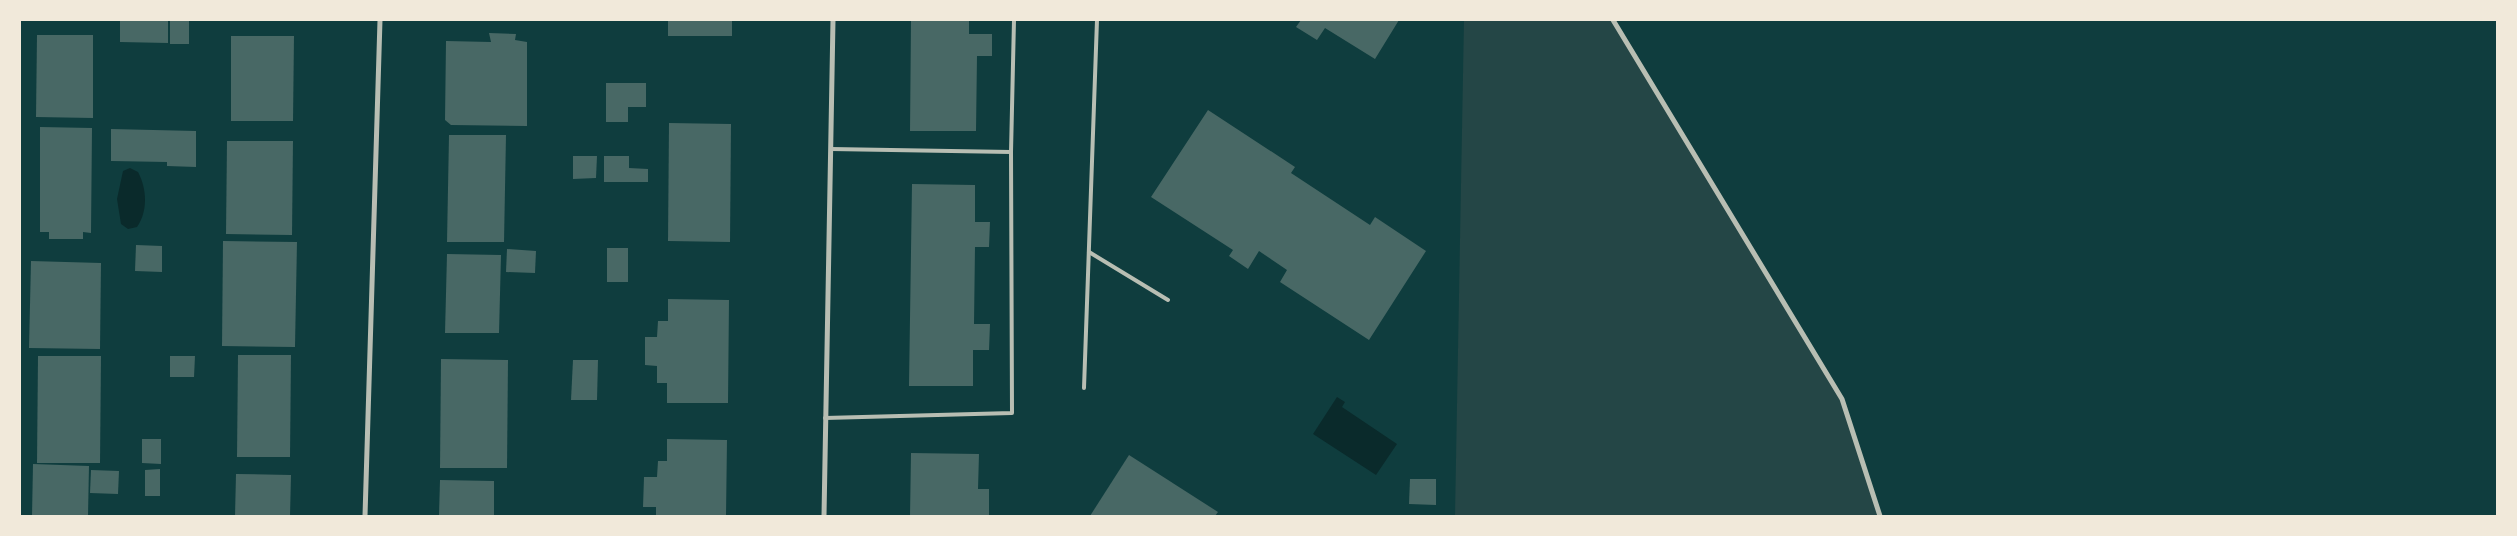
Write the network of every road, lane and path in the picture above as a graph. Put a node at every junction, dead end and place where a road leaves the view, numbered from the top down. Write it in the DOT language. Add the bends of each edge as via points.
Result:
graph roads {
  1 [pos="380,20"];
  2 [pos="833,20"];
  3 [pos="1014,20"];
  4 [pos="1097,20"];
  5 [pos="1613,20"];
  6 [pos="831,149"];
  7 [pos="1012,152"];
  8 [pos="1089,252"];
  9 [pos="1168,300"];
  10 [pos="1084,388"];
  11 [pos="826,418"];
  12 [pos="365,516"];
  13 [pos="824,516"];
  14 [pos="1880,516"];
  1 -- 12 [label="street"];
  2 -- 6 [label="street"];
  3 -- 7 [label="lane"];
  4 -- 8 [label="lane"];
  5 -- 14 [label="street" via="1842,399"];
  6 -- 7 [label="lane"];
  6 -- 11 [label="street"];
  7 -- 11 [label="lane" via="1012,413"];
  8 -- 9 [label="lane"];
  8 -- 10 [label="lane"];
  11 -- 13 [label="street"];
}
